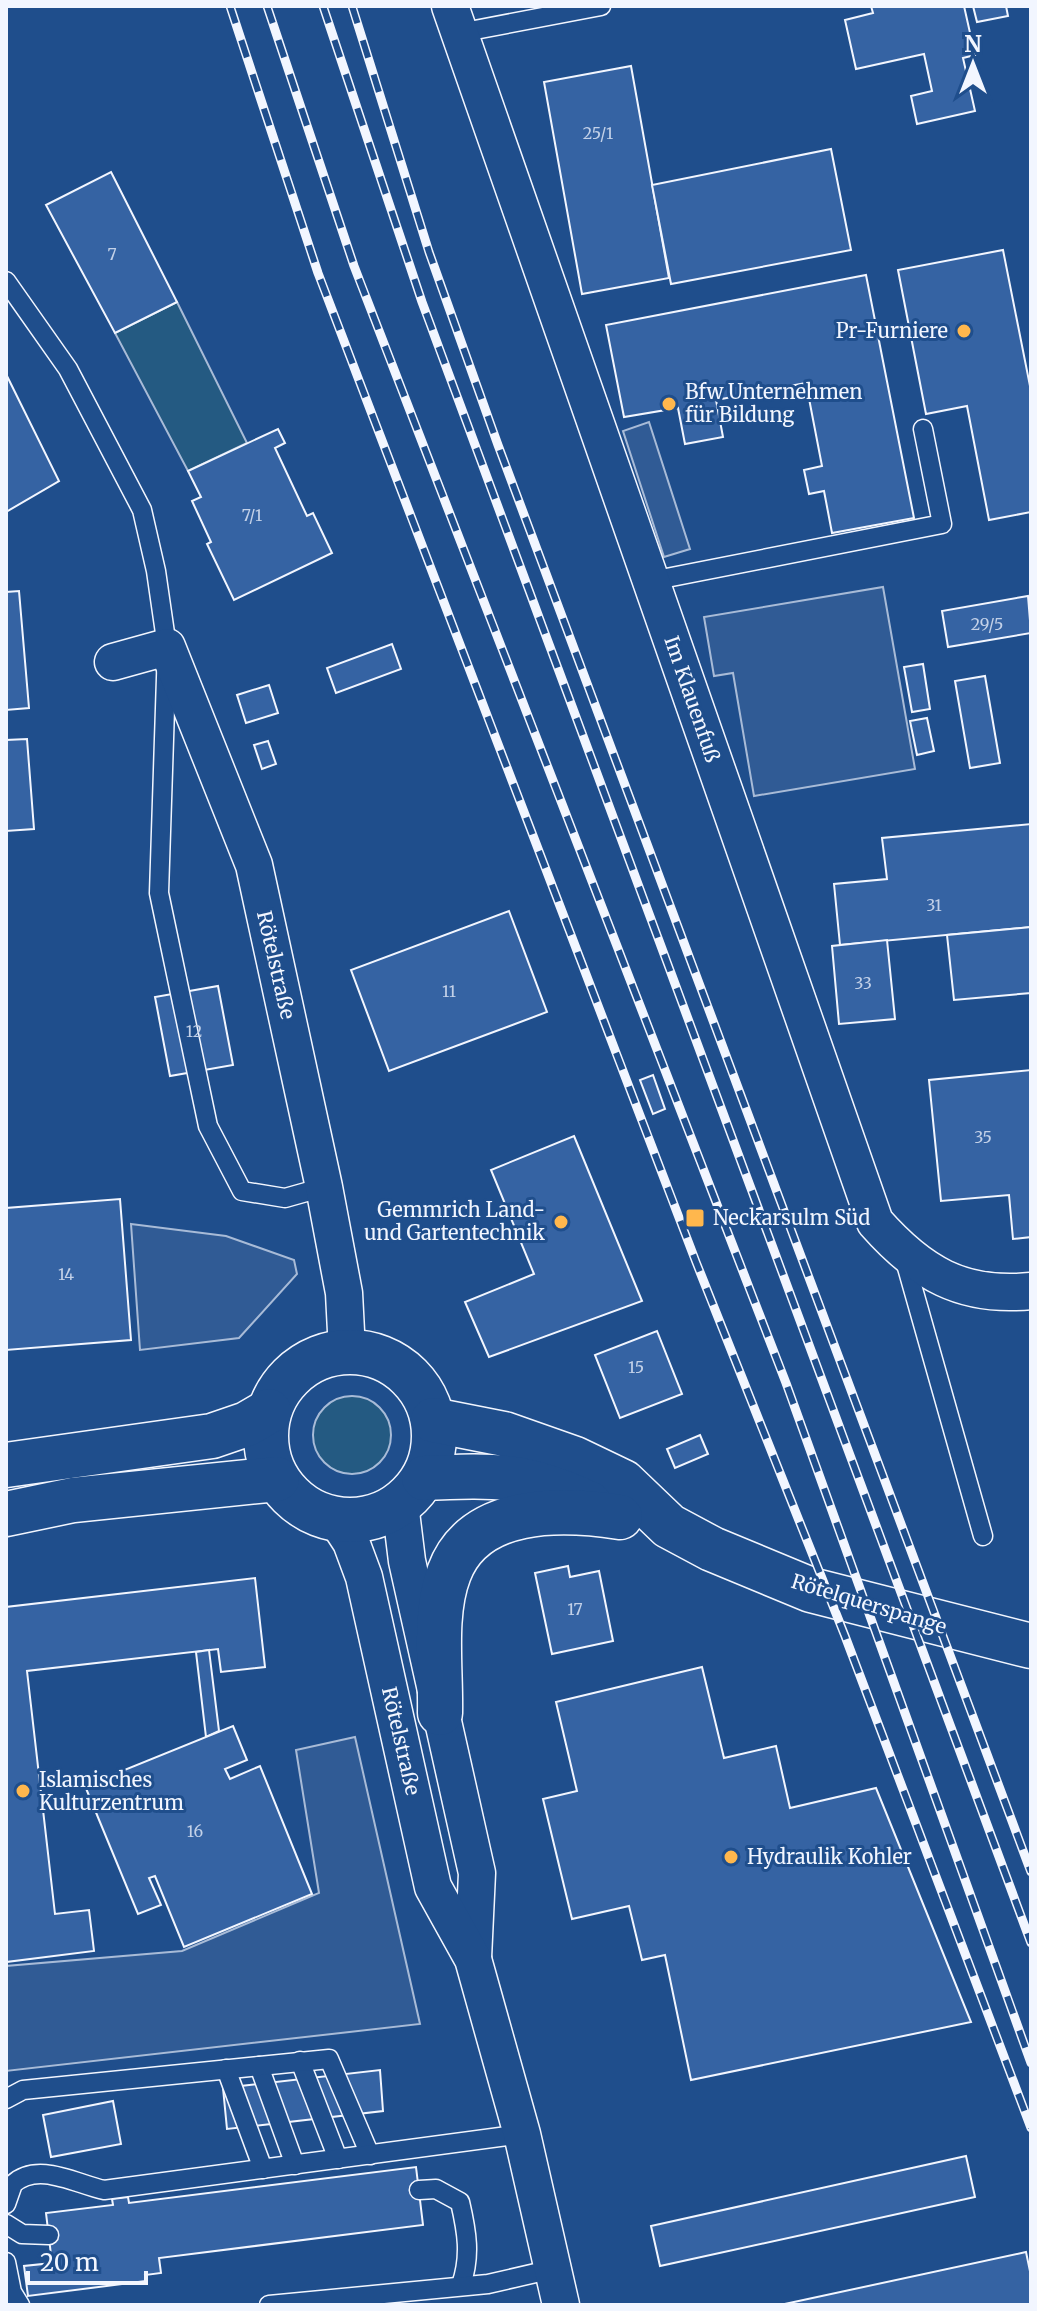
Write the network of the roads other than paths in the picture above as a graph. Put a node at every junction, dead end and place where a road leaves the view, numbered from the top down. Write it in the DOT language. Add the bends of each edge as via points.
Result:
graph roads {
  1 [pos="601,6"];
  2 [pos="454,19"];
  3 [pos="6,281"];
  4 [pos="923,429"];
  5 [pos="651,581"];
  6 [pos="167,647"];
  7 [pos="113,662"];
  8 [pos="324,1187"];
  9 [pos="903,1254"];
  10 [pos="1031,1291"];
  11 [pos="347,1351"];
  12 [pos="269,1411"];
  13 [pos="433,1420"];
  14 [pos="6,1465"];
  15 [pos="277,1479"];
  16 [pos="412,1491"];
  17 [pos="6,1514"];
  18 [pos="620,1517"];
  19 [pos="336,1519"];
  20 [pos="669,1526"];
  21 [pos="983,1536"];
  22 [pos="1031,1646"];
  23 [pos="440,1713"];
  24 [pos="473,1959"];
  25 [pos="300,2061"];
  26 [pos="259,2066"];
  27 [pos="226,2069"];
  28 [pos="6,2099"];
  29 [pos="522,2134"];
  30 [pos="370,2155"];
  31 [pos="338,2159"];
  32 [pos="295,2165"];
  33 [pos="263,2169"];
  34 [pos="419,2190"];
  35 [pos="6,2204"];
  36 [pos="6,2224"];
  37 [pos="49,2235"];
  38 [pos="6,2262"];
  39 [pos="553,2269"];
  40 [pos="461,2285"];
  41 [pos="20,2305"];
  42 [pos="269,2305"];
  43 [pos="561,2305"];
  1 -- 2 [label="lane"];
  2 -- 5 [label="street, Im Klauenfuß"];
  3 -- 6 [label="lane" via="68,369 142,510"];
  4 -- 5 [label="lane" via="942,524"];
  5 -- 9 [label="street, Im Klauenfuß" via="875,1222"];
  6 -- 7 [label="street"];
  6 -- 8 [label="street, Rötelstraße" via="254,865"];
  6 -- 8 [label="lane" via="159,893 208,1126 242,1191 285,1198"];
  8 -- 11 [label="street, Rötelstraße" via="344,1293"];
  9 -- 10 [label="street, Im Klauenfuß" via="951,1284 1004,1294"];
  9 -- 21 [label="lane"];
  11 -- 12 [label="main road" via="326,1355 290,1376"];
  11 -- 13 [label="main road" via="393,1363 425,1397"];
  12 -- 14 [label="main road" via="212,1436"];
  12 -- 15 [label="main road" via="265,1434"];
  13 -- 16 [label="main road" via="431,1459"];
  13 -- 20 [label="main road, Rötelquerspange" via="504,1434 575,1459 623,1482"];
  15 -- 17 [label="main road" via="73,1500"];
  15 -- 19 [label="main road" via="302,1506"];
  16 -- 18 [label="main road, Rötelquerspange" via="499,1475 570,1494"];
  16 -- 19 [label="main road" via="359,1520"];
  16 -- 23 [label="street, Rötelstraße" via="407,1561"];
  18 -- 20 [label="main road, Rötelquerspange"];
  18 -- 23 [label="main road" via="546,1512 509,1519 483,1530 465,1546 449,1572 442,1604"];
  19 -- 24 [label="street, Rötelstraße" via="364,1577 433,1887"];
  20 -- 22 [label="main road, Rötelquerspange" via="811,1590"];
  23 -- 24 [label="street, Rötelstraße" via="477,1873"];
  24 -- 29 [label="street, Rötelstraße"];
  25 -- 26 [label="lane"];
  25 -- 30 [label="lane" via="329,2059"];
  25 -- 31 [label="lane"];
  26 -- 27 [label="lane"];
  26 -- 32 [label="lane"];
  27 -- 28 [label="lane" via="23,2090"];
  27 -- 33 [label="lane"];
  29 -- 30 [label="lane"];
  29 -- 39 [label="street, Rötelstraße"];
  30 -- 31 [label="lane"];
  31 -- 32 [label="lane"];
  32 -- 33 [label="lane"];
  33 -- 35 [label="lane" via="104,2190 30,2174 13,2184"];
  34 -- 40 [label="lane" via="436,2189 460,2202 468,2243"];
  36 -- 37 [label="lane" via="22,2234"];
  38 -- 41 [label="lane"];
  39 -- 40 [label="lane"];
  39 -- 43 [label="street, Rötelstraße"];
  40 -- 42 [label="lane"];
}
